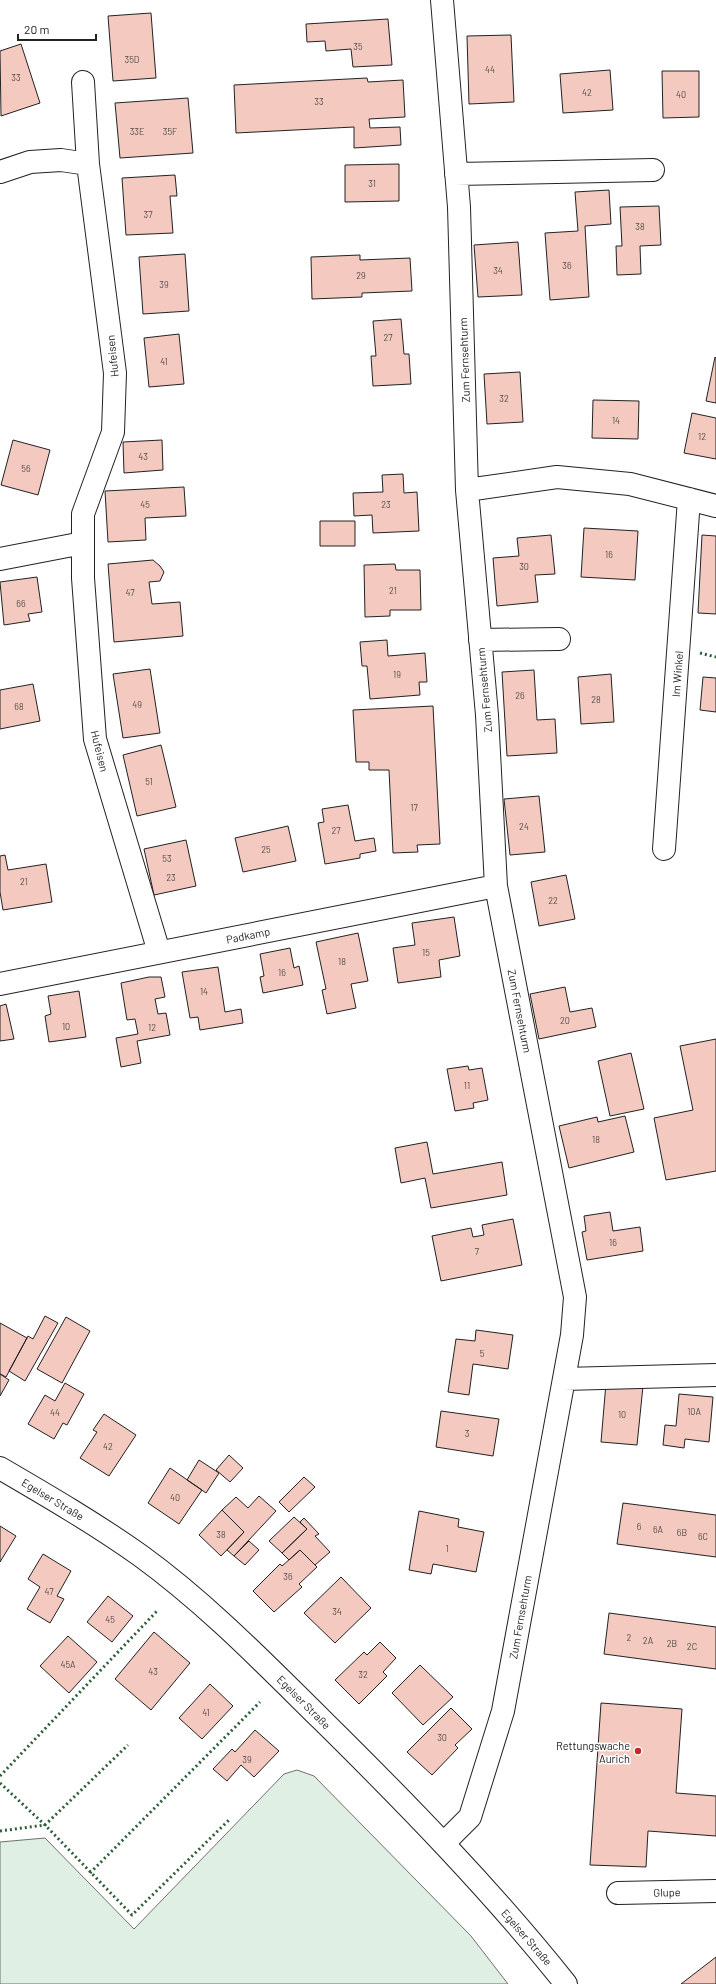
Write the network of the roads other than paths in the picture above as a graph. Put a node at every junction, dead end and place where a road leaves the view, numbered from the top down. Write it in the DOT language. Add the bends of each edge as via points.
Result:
graph roads {
  1 [pos="442,0"];
  2 [pos="83,82"];
  3 [pos="88,164"];
  4 [pos="653,170"];
  5 [pos="0,172"];
  6 [pos="456,174"];
  7 [pos="467,490"];
  8 [pos="689,499"];
  9 [pos="716,506"];
  10 [pos="83,543"];
  11 [pos="0,559"];
  12 [pos="559,639"];
  13 [pos="480,640"];
  14 [pos="664,849"];
  15 [pos="496,886"];
  16 [pos="159,952"];
  17 [pos="0,984"];
  18 [pos="716,1375"];
  19 [pos="564,1379"];
  20 [pos="0,1468"];
  21 [pos="444,1843"];
  22 [pos="716,1891"];
  23 [pos="618,1893"];
  24 [pos="566,1984"];
  1 -- 6 [label="street, Zum Fernsehturm"];
  2 -- 3 [label="street, Hufeisen"];
  3 -- 5 [label="street" via="62,160 30,162"];
  3 -- 10 [label="street, Hufeisen" via="115,373 113,432 83,514"];
  4 -- 6 [label="street"];
  6 -- 7 [label="street, Zum Fernsehturm"];
  7 -- 8 [label="street" via="557,477 630,484"];
  7 -- 13 [label="street, Zum Fernsehturm"];
  8 -- 9 [label="street"];
  8 -- 14 [label="street, Im Winkel"];
  10 -- 11 [label="street"];
  10 -- 16 [label="street, Hufeisen" via="83,578 95,739"];
  12 -- 13 [label="street, Zum Fernsehturm"];
  13 -- 15 [label="street, Zum Fernsehturm" via="487,715"];
  15 -- 16 [label="street, Padkamp"];
  15 -- 19 [label="street, Zum Fernsehturm" via="575,1298 572,1335"];
  16 -- 17 [label="street, Padkamp"];
  18 -- 19 [label="street"];
  19 -- 21 [label="street, Zum Fernsehturm" via="503,1711 470,1817"];
  20 -- 21 [label="street, Egelser Straße" via="89,1521 142,1557 208,1611 274,1673"];
  21 -- 24 [label="street, Egelser Straße"];
  22 -- 23 [label="street, Glupe"];
}
